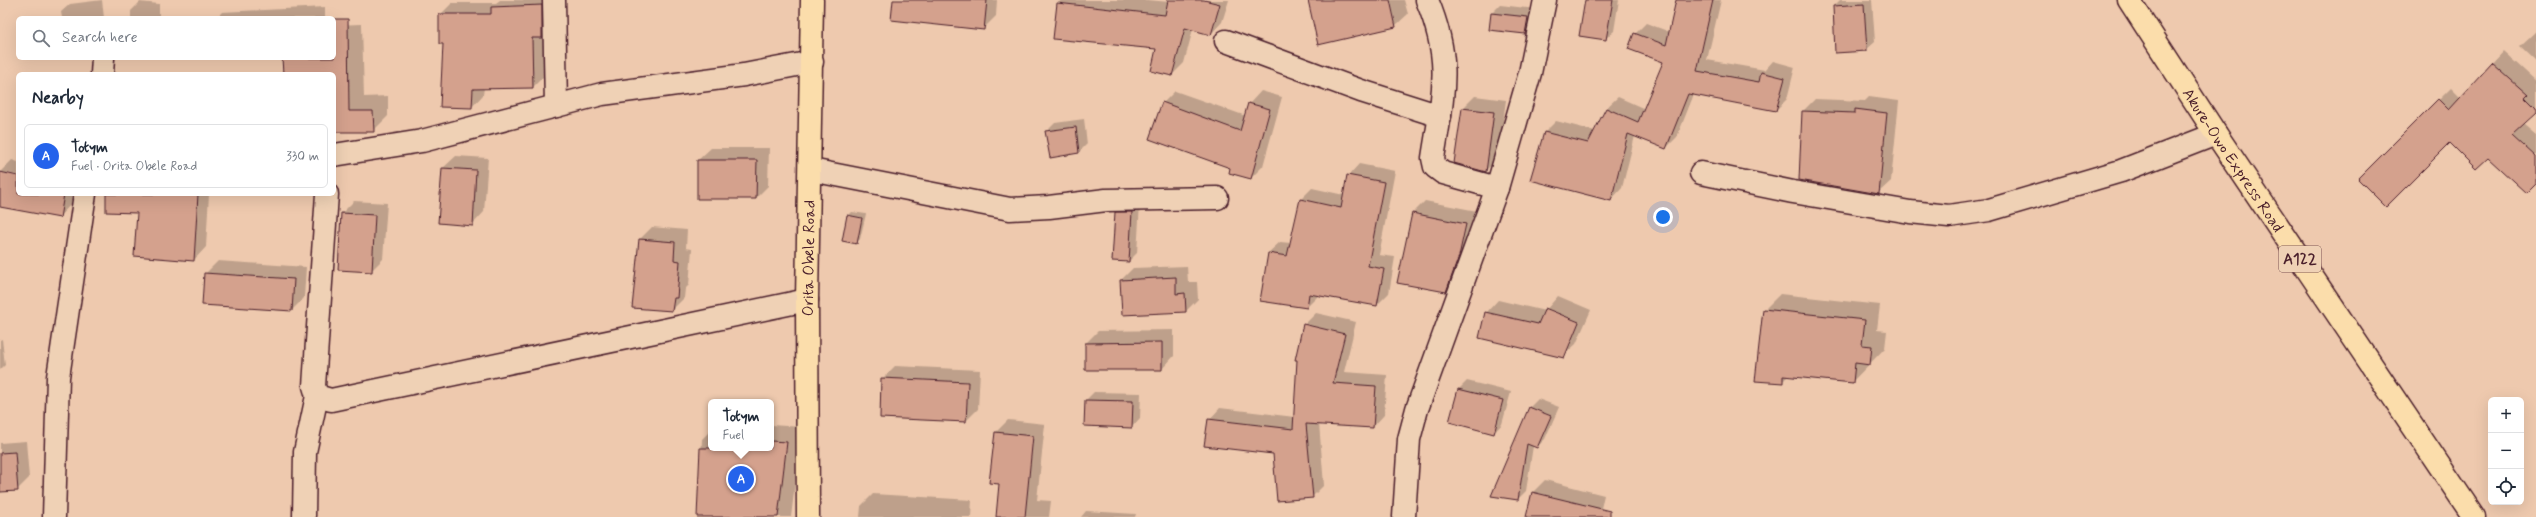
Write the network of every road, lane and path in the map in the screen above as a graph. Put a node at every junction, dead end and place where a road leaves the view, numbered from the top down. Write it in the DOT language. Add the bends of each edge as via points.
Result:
graph roads {
  1 [pos="554,0"];
  2 [pos="812,0"];
  3 [pos="1427,0"];
  4 [pos="1545,0"];
  5 [pos="2129,0"];
  6 [pos="1226,41"];
  7 [pos="103,60"];
  8 [pos="812,62"];
  9 [pos="102,72"];
  10 [pos="556,106"];
  11 [pos="1440,116"];
  12 [pos="2216,134"];
  13 [pos="336,155"];
  14 [pos="811,170"];
  15 [pos="1701,173"];
  16 [pos="1497,188"];
  17 [pos="85,196"];
  18 [pos="327,196"];
  19 [pos="1217,198"];
  20 [pos="807,300"];
  21 [pos="317,396"];
  22 [pos="54,517"];
  23 [pos="304,517"];
  24 [pos="808,517"];
  25 [pos="1404,517"];
  26 [pos="2474,517"];
  1 -- 10 [label="street"];
  2 -- 8 [label="main road, Orita Obele Road"];
  3 -- 11 [label="street" via="1437,24 1444,52 1445,75"];
  4 -- 16 [label="street" via="1530,73"];
  5 -- 12 [label="main road, Akure-Owo Express Road / A122"];
  6 -- 11 [label="street" via="1361,91"];
  7 -- 9 [label="street"];
  8 -- 10 [label="street" via="744,75 610,93"];
  8 -- 14 [label="main road, Orita Obele Road"];
  10 -- 13 [label="street" via="422,141"];
  11 -- 16 [label="street" via="1433,158 1435,167 1443,172"];
  12 -- 15 [label="street" via="2121,171 1989,210 1949,216 1816,196"];
  12 -- 26 [label="main road, Akure-Owo Express Road / A122"];
  14 -- 19 [label="street" via="1010,209 1120,199"];
  14 -- 20 [label="main road, Orita Obele Road"];
  16 -- 25 [label="street" via="1415,416 1406,461"];
  17 -- 22 [label="street" via="58,377"];
  18 -- 21 [label="street" via="314,386"];
  20 -- 21 [label="street" via="330,400"];
  20 -- 24 [label="main road, Orita Obele Road"];
  21 -- 23 [label="street" via="305,452"];
}
